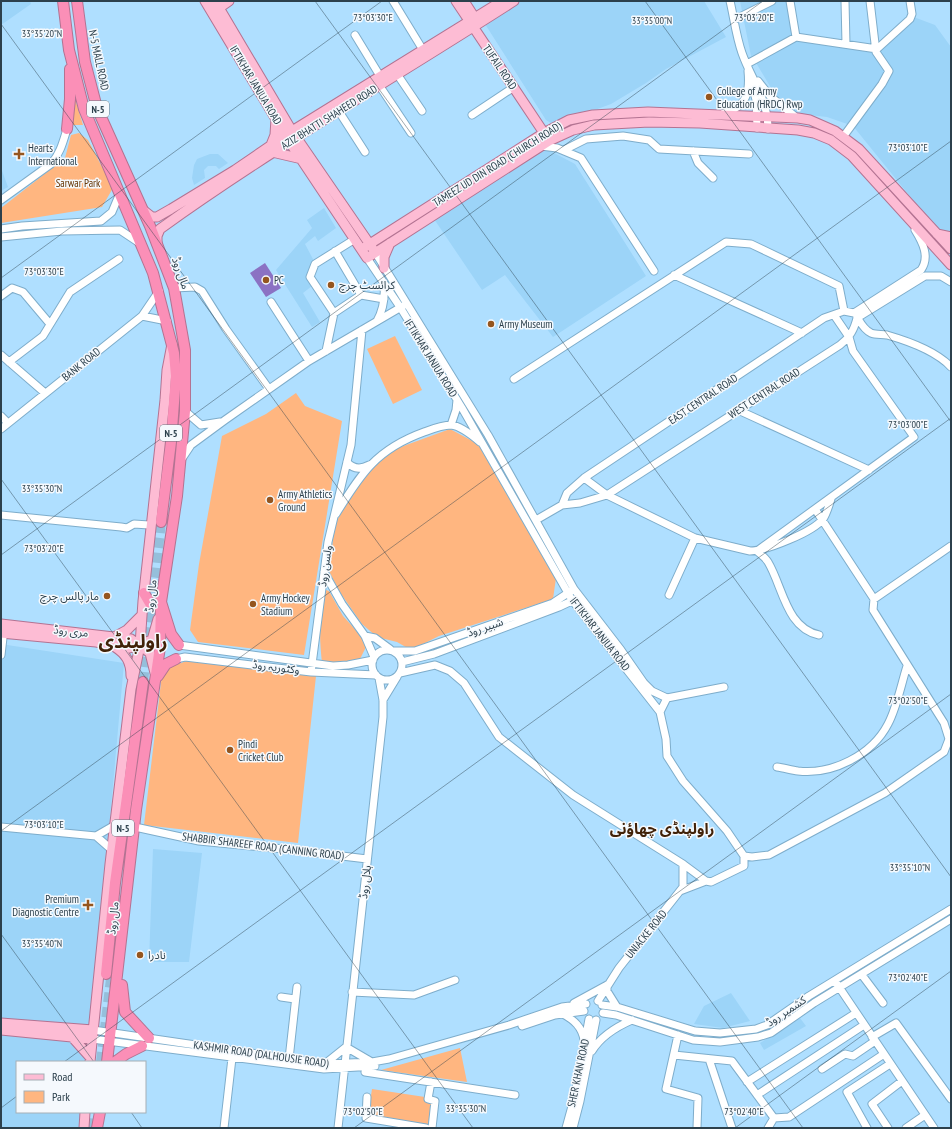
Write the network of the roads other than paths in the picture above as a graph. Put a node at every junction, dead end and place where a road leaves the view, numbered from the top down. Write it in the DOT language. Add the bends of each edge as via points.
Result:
graph roads {
  1 [pos="63,1"];
  2 [pos="77,1"];
  3 [pos="229,1"];
  4 [pos="393,1"];
  5 [pos="456,1"];
  6 [pos="464,1"];
  7 [pos="502,1"];
  8 [pos="514,1"];
  9 [pos="730,1"];
  10 [pos="772,1"];
  11 [pos="790,1"];
  12 [pos="845,1"];
  13 [pos="870,1"];
  14 [pos="910,1"];
  15 [pos="212,3"];
  16 [pos="734,20"];
  17 [pos="474,23"];
  18 [pos="355,35"];
  19 [pos="796,37"];
  20 [pos="846,44"];
  21 [pos="877,49"];
  22 [pos="69,50"];
  23 [pos="422,50"];
  24 [pos="747,66"];
  25 [pos="397,74"];
  26 [pos="380,81"];
  27 [pos="514,87"];
  28 [pos="338,110"];
  29 [pos="422,111"];
  30 [pos="472,115"];
  31 [pos="720,115"];
  32 [pos="276,117"];
  33 [pos="757,117"];
  34 [pos="768,118"];
  35 [pos="798,118"];
  36 [pos="757,128"];
  37 [pos="67,129"];
  38 [pos="768,129"];
  39 [pos="549,131"];
  40 [pos="411,132"];
  41 [pos="291,136"];
  42 [pos="558,137"];
  43 [pos="843,137"];
  44 [pos="541,146"];
  45 [pos="271,149"];
  46 [pos="564,150"];
  47 [pos="693,151"];
  48 [pos="365,152"];
  49 [pos="749,154"];
  50 [pos="850,154"];
  51 [pos="302,159"];
  52 [pos="713,178"];
  53 [pos="120,194"];
  54 [pos="1,200"];
  55 [pos="143,210"];
  56 [pos="358,226"];
  57 [pos="1,229"];
  58 [pos="386,234"];
  59 [pos="937,234"];
  60 [pos="951,237"];
  61 [pos="1,238"];
  62 [pos="354,238"];
  63 [pos="391,242"];
  64 [pos="157,244"];
  65 [pos="370,244"];
  66 [pos="144,248"];
  67 [pos="951,248"];
  68 [pos="362,249"];
  69 [pos="335,251"];
  70 [pos="371,255"];
  71 [pos="119,259"];
  72 [pos="948,260"];
  73 [pos="384,268"];
  74 [pos="654,271"];
  75 [pos="674,275"];
  76 [pos="383,282"];
  77 [pos="951,282"];
  78 [pos="174,288"];
  79 [pos="159,291"];
  80 [pos="362,295"];
  81 [pos="1,296"];
  82 [pos="384,299"];
  83 [pos="271,302"];
  84 [pos="403,305"];
  85 [pos="844,311"];
  86 [pos="334,313"];
  87 [pos="834,315"];
  88 [pos="856,315"];
  89 [pos="142,316"];
  90 [pos="167,321"];
  91 [pos="377,321"];
  92 [pos="50,324"];
  93 [pos="362,330"];
  94 [pos="802,333"];
  95 [pos="849,338"];
  96 [pos="172,344"];
  97 [pos="326,351"];
  98 [pos="1,355"];
  99 [pos="309,361"];
  100 [pos="9,362"];
  101 [pos="951,367"];
  102 [pos="514,379"];
  103 [pos="269,389"];
  104 [pos="46,393"];
  105 [pos="457,400"];
  106 [pos="738,410"];
  107 [pos="185,411"];
  108 [pos="1,416"];
  109 [pos="222,422"];
  110 [pos="8,423"];
  111 [pos="451,425"];
  112 [pos="1,429"];
  113 [pos="483,443"];
  114 [pos="685,444"];
  115 [pos="497,452"];
  116 [pos="181,460"];
  117 [pos="347,462"];
  118 [pos="369,465"];
  119 [pos="869,470"];
  120 [pos="584,478"];
  121 [pos="607,495"];
  122 [pos="832,497"];
  123 [pos="562,505"];
  124 [pos="816,509"];
  125 [pos="1,515"];
  126 [pos="822,519"];
  127 [pos="536,520"];
  128 [pos="332,521"];
  129 [pos="161,522"];
  130 [pos="148,525"];
  131 [pos="695,538"];
  132 [pos="951,546"];
  133 [pos="756,551"];
  134 [pos="324,572"];
  135 [pos="571,591"];
  136 [pos="144,594"];
  137 [pos="669,595"];
  138 [pos="579,597"];
  139 [pos="874,599"];
  140 [pos="572,600"];
  141 [pos="161,602"];
  142 [pos="142,616"];
  143 [pos="3,629"];
  144 [pos="365,636"];
  145 [pos="820,636"];
  146 [pos="115,641"];
  147 [pos="140,645"];
  148 [pos="179,645"];
  149 [pos="392,650"];
  150 [pos="1,656"];
  151 [pos="373,658"];
  152 [pos="176,659"];
  153 [pos="402,662"];
  154 [pos="907,666"];
  155 [pos="311,668"];
  156 [pos="399,675"];
  157 [pos="377,676"];
  158 [pos="156,680"];
  159 [pos="143,682"];
  160 [pos="724,687"];
  161 [pos="132,689"];
  162 [pos="667,698"];
  163 [pos="383,700"];
  164 [pos="660,712"];
  165 [pos="777,767"];
  166 [pos="115,825"];
  167 [pos="135,827"];
  168 [pos="1,828"];
  169 [pos="96,836"];
  170 [pos="112,850"];
  171 [pos="744,856"];
  172 [pos="368,859"];
  173 [pos="683,864"];
  174 [pos="706,881"];
  175 [pos="680,892"];
  176 [pos="951,909"];
  177 [pos="951,919"];
  178 [pos="924,926"];
  179 [pos="928,933"];
  180 [pos="908,936"];
  181 [pos="913,943"];
  182 [pos="120,955"];
  183 [pos="854,970"];
  184 [pos="106,974"];
  185 [pos="860,976"];
  186 [pos="455,980"];
  187 [pos="835,981"];
  188 [pos="607,985"];
  189 [pos="297,987"];
  190 [pos="839,988"];
  191 [pos="352,992"];
  192 [pos="281,997"];
  193 [pos="295,999"];
  194 [pos="600,1003"];
  195 [pos="883,1003"];
  196 [pos="586,1004"];
  197 [pos="572,1005"];
  198 [pos="618,1007"];
  199 [pos="584,1011"];
  200 [pos="603,1013"];
  201 [pos="856,1013"];
  202 [pos="562,1014"];
  203 [pos="95,1016"];
  204 [pos="593,1019"];
  205 [pos="632,1020"];
  206 [pos="1,1023"];
  207 [pos="864,1025"];
  208 [pos="74,1028"];
  209 [pos="1,1030"];
  210 [pos="92,1035"];
  211 [pos="678,1035"];
  212 [pos="110,1037"];
  213 [pos="73,1038"];
  214 [pos="149,1038"];
  215 [pos="874,1039"];
  216 [pos="584,1045"];
  217 [pos="142,1046"];
  218 [pos="346,1047"];
  219 [pos="590,1054"];
  220 [pos="884,1054"];
  221 [pos="674,1055"];
  222 [pos="232,1058"];
  223 [pos="90,1059"];
  224 [pos="289,1059"];
  225 [pos="709,1059"];
  226 [pos="107,1061"];
  227 [pos="116,1061"];
  228 [pos="372,1062"];
  229 [pos="890,1064"];
  230 [pos="328,1066"];
  231 [pos="344,1066"];
  232 [pos="822,1069"];
  233 [pos="365,1072"];
  234 [pos="902,1081"];
  235 [pos="431,1082"];
  236 [pos="747,1082"];
  237 [pos="342,1085"];
  238 [pos="515,1095"];
  239 [pos="757,1095"];
  240 [pos="367,1097"];
  241 [pos="951,1099"];
  242 [pos="85,1113"];
  243 [pos="100,1113"];
  244 [pos="925,1115"];
  245 [pos="774,1118"];
  246 [pos="699,1127"];
  247 [pos="84,1128"];
  248 [pos="98,1128"];
  249 [pos="224,1128"];
  250 [pos="338,1128"];
  251 [pos="426,1128"];
  252 [pos="432,1128"];
  253 [pos="566,1128"];
  254 [pos="573,1128"];
  255 [pos="732,1128"];
  256 [pos="768,1128"];
  257 [pos="867,1128"];
  258 [pos="888,1128"];
  259 [pos="906,1128"];
  260 [pos="934,1128"];
  1 -- 22 [label="highway, N-5"];
  2 -- 55 [label="highway, N-5 MALL ROAD / N-5" via="85,62 97,108"];
  3 -- 15 [label="main road"];
  4 -- 23 [label="street"];
  5 -- 17 [label="main road, TUFAIL ROAD"];
  6 -- 17 [label="main road, TUFAIL ROAD"];
  7 -- 17 [label="main road, AZIZ BHATTI SHAHEED ROAD"];
  8 -- 17 [label="main road, AZIZ BHATTI SHAHEED ROAD"];
  9 -- 16 [label="street"];
  10 -- 16 [label="street"];
  11 -- 19 [label="street"];
  12 -- 20 [label="street"];
  13 -- 21 [label="street"];
  14 -- 21 [label="street" via="910,19"];
  15 -- 32 [label="main road, IFTIKHAR JANJUA ROAD"];
  15 -- 41 [label="main road, IFTIKHAR JANJUA ROAD"];
  16 -- 24 [label="street"];
  17 -- 23 [label="main road, AZIZ BHATTI SHAHEED ROAD"];
  17 -- 25 [label="main road, AZIZ BHATTI SHAHEED ROAD"];
  17 -- 27 [label="main road, TUFAIL ROAD"];
  17 -- 39 [label="main road, TUFAIL ROAD"];
  18 -- 26 [label="street"];
  19 -- 20 [label="street"];
  19 -- 24 [label="street"];
  20 -- 21 [label="street"];
  21 -- 43 [label="street" via="876,52 888,71 882,84"];
  22 -- 37 [label="highway" via="70,99"];
  22 -- 53 [label="highway, N-5" via="84,109"];
  23 -- 26 [label="main road, AZIZ BHATTI SHAHEED ROAD"];
  24 -- 31 [label="street" via="749,87 745,99 734,111"];
  24 -- 33 [label="street" via="756,100"];
  24 -- 34 [label="street" via="762,95"];
  24 -- 35 [label="street" via="770,96"];
  25 -- 26 [label="main road, AZIZ BHATTI SHAHEED ROAD"];
  25 -- 29 [label="street"];
  26 -- 28 [label="main road, AZIZ BHATTI SHAHEED ROAD"];
  26 -- 40 [label="street"];
  26 -- 41 [label="main road, AZIZ BHATTI SHAHEED ROAD"];
  27 -- 30 [label="street"];
  27 -- 39 [label="main road, TUFAIL ROAD"];
  28 -- 41 [label="main road, AZIZ BHATTI SHAHEED ROAD"];
  28 -- 48 [label="street"];
  31 -- 33 [label="main road, TAMEEZ UD DIN ROAD (CHURCH ROAD)"];
  31 -- 39 [label="main road, TAMEEZ UD DIN ROAD (CHURCH ROAD)" via="648,112 593,115 569,120"];
  32 -- 41 [label="main road, IFTIKHAR JANJUA ROAD"];
  32 -- 45 [label="main road"];
  33 -- 34 [label="main road, TAMEEZ UD DIN ROAD (CHURCH ROAD)"];
  33 -- 36 [label="street"];
  34 -- 35 [label="main road, TAMEEZ UD DIN ROAD (CHURCH ROAD)"];
  34 -- 38 [label="street"];
  35 -- 43 [label="main road, TAMEEZ UD DIN ROAD (CHURCH ROAD)" via="823,125"];
  36 -- 38 [label="main road, TAMEEZ UD DIN ROAD (CHURCH ROAD)"];
  36 -- 42 [label="main road, TAMEEZ UD DIN ROAD (CHURCH ROAD)" via="648,122 594,125"];
  37 -- 54 [label="street" via="57,157 37,175"];
  38 -- 50 [label="main road, TAMEEZ UD DIN ROAD (CHURCH ROAD)" via="814,133 831,140"];
  39 -- 42 [label="main road"];
  39 -- 44 [label="main road"];
  39 -- 58 [label="main road, TAMEEZ UD DIN ROAD (CHURCH ROAD)"];
  41 -- 45 [label="main road, AZIZ BHATTI SHAHEED ROAD"];
  41 -- 51 [label="main road, IFTIKHAR JANJUA ROAD"];
  41 -- 56 [label="main road, IFTIKHAR JANJUA ROAD"];
  42 -- 44 [label="main road, TAMEEZ UD DIN ROAD (CHURCH ROAD)"];
  43 -- 59 [label="main road, TAMEEZ UD DIN ROAD (CHURCH ROAD)" via="859,149"];
  44 -- 46 [label="street"];
  44 -- 63 [label="main road, TAMEEZ UD DIN ROAD (CHURCH ROAD)"];
  45 -- 51 [label="main road"];
  45 -- 55 [label="main road, AZIZ BHATTI SHAHEED ROAD" via="157,216 149,216"];
  45 -- 64 [label="main road, AZIZ BHATTI SHAHEED ROAD" via="160,229"];
  46 -- 47 [label="street" via="586,139 623,136 649,140 659,149"];
  46 -- 74 [label="street" via="581,158"];
  47 -- 49 [label="street"];
  47 -- 52 [label="street" via="698,163"];
  50 -- 72 [label="main road, TAMEEZ UD DIN ROAD (CHURCH ROAD)"];
  50 -- 88 [label="street" via="853,161 913,226 925,251 926,263 921,270"];
  51 -- 62 [label="main road, IFTIKHAR JANJUA ROAD"];
  53 -- 57 [label="street" via="112,212 101,221"];
  53 -- 66 [label="highway, N-5"];
  55 -- 64 [label="highway, مال روڈ / N-5"];
  56 -- 58 [label="main road" via="373,234"];
  56 -- 65 [label="main road, IFTIKHAR JANJUA ROAD"];
  58 -- 65 [label="main road, TAMEEZ UD DIN ROAD (CHURCH ROAD)"];
  59 -- 60 [label="main road"];
  59 -- 67 [label="main road, TAMEEZ UD DIN ROAD (CHURCH ROAD)"];
  61 -- 66 [label="street" via="62,231 120,230 133,237"];
  62 -- 68 [label="main road, IFTIKHAR JANJUA ROAD"];
  62 -- 69 [label="street"];
  63 -- 70 [label="main road, TAMEEZ UD DIN ROAD (CHURCH ROAD)"];
  63 -- 73 [label="main road" via="384,257"];
  64 -- 78 [label="highway, مال روڈ / N-5"];
  65 -- 68 [label="main road, TAMEEZ UD DIN ROAD (CHURCH ROAD)"];
  65 -- 70 [label="main road, IFTIKHAR JANJUA ROAD"];
  66 -- 79 [label="highway, N-5"];
  67 -- 72 [label="main road"];
  68 -- 70 [label="main road, IFTIKHAR JANJUA ROAD"];
  69 -- 80 [label="street"];
  69 -- 86 [label="street" via="316,264 310,277"];
  70 -- 73 [label="street, IFTIKHAR JANJUA ROAD"];
  70 -- 76 [label="street, IFTIKHAR JANJUA ROAD"];
  71 -- 92 [label="street" via="70,292"];
  73 -- 84 [label="street, IFTIKHAR JANJUA ROAD"];
  75 -- 85 [label="street" via="726,242 751,244 839,286"];
  75 -- 94 [label="street"];
  75 -- 102 [label="street"];
  76 -- 82 [label="street"];
  76 -- 84 [label="street, IFTIKHAR JANJUA ROAD"];
  77 -- 88 [label="street" via="941,276 925,276"];
  78 -- 103 [label="street" via="202,290"];
  78 -- 107 [label="highway, مال روڈ / N-5" via="185,350"];
  79 -- 89 [label="street, BANK ROAD"];
  79 -- 90 [label="highway, N-5"];
  80 -- 82 [label="street"];
  80 -- 86 [label="street"];
  81 -- 92 [label="street" via="12,288 23,292"];
  82 -- 91 [label="street"];
  83 -- 99 [label="street"];
  84 -- 91 [label="street"];
  84 -- 105 [label="street, IFTIKHAR JANJUA ROAD"];
  84 -- 115 [label="street, IFTIKHAR JANJUA ROAD"];
  85 -- 87 [label="street, EAST CENTRAL ROAD"];
  85 -- 88 [label="street"];
  86 -- 97 [label="street"];
  87 -- 94 [label="street, EAST CENTRAL ROAD" via="824,318"];
  87 -- 95 [label="street"];
  88 -- 95 [label="street" via="855,328"];
  88 -- 101 [label="street" via="871,333 885,334 906,341 940,358"];
  89 -- 90 [label="street"];
  89 -- 104 [label="street, BANK ROAD"];
  90 -- 96 [label="highway, N-5"];
  91 -- 93 [label="street"];
  92 -- 100 [label="street" via="35,343"];
  93 -- 97 [label="street"];
  93 -- 117 [label="street, ولسن روڈ" via="351,445"];
  94 -- 120 [label="street, EAST CENTRAL ROAD"];
  95 -- 106 [label="street, WEST CENTRAL ROAD"];
  95 -- 114 [label="street, WEST CENTRAL ROAD"];
  95 -- 119 [label="street" via="853,351 914,437"];
  96 -- 129 [label="highway, N-5" via="176,376"];
  96 -- 136 [label="main road" via="167,370"];
  97 -- 99 [label="street"];
  98 -- 100 [label="street"];
  99 -- 103 [label="street"];
  100 -- 104 [label="street"];
  103 -- 109 [label="street"];
  104 -- 110 [label="street, BANK ROAD"];
  105 -- 111 [label="street"];
  105 -- 113 [label="street, IFTIKHAR JANJUA ROAD"];
  106 -- 114 [label="street, WEST CENTRAL ROAD"];
  106 -- 119 [label="street"];
  107 -- 109 [label="street" via="201,424"];
  107 -- 116 [label="highway, مال روڈ / N-5"];
  108 -- 110 [label="street"];
  109 -- 116 [label="street" via="191,445"];
  110 -- 112 [label="street, BANK ROAD"];
  111 -- 113 [label="street"];
  111 -- 118 [label="street" via="412,437 392,447"];
  113 -- 115 [label="street"];
  113 -- 135 [label="street, IFTIKHAR JANJUA ROAD"];
  114 -- 121 [label="street, WEST CENTRAL ROAD"];
  115 -- 127 [label="street, IFTIKHAR JANJUA ROAD"];
  116 -- 141 [label="highway, مال روڈ / N-5"];
  117 -- 118 [label="street" via="357,469"];
  117 -- 128 [label="street, ولسن روڈ"];
  118 -- 128 [label="street"];
  119 -- 122 [label="street"];
  120 -- 121 [label="street"];
  120 -- 123 [label="street, EAST CENTRAL ROAD" via="567,493"];
  121 -- 123 [label="street, WEST CENTRAL ROAD"];
  121 -- 131 [label="street"];
  122 -- 124 [label="street"];
  122 -- 126 [label="street"];
  123 -- 127 [label="street"];
  124 -- 126 [label="street"];
  124 -- 133 [label="street"];
  125 -- 130 [label="street" via="127,528 134,524"];
  126 -- 133 [label="street" via="792,539"];
  126 -- 139 [label="street"];
  127 -- 135 [label="street, IFTIKHAR JANJUA ROAD"];
  128 -- 134 [label="street, ولسن روڈ"];
  131 -- 133 [label="street"];
  131 -- 137 [label="street"];
  132 -- 139 [label="street"];
  133 -- 145 [label="street" via="767,560 785,602 800,627"];
  134 -- 144 [label="street" via="342,604"];
  134 -- 155 [label="street, ولسن روڈ"];
  135 -- 138 [label="street, IFTIKHAR JANJUA ROAD"];
  135 -- 140 [label="street, IFTIKHAR JANJUA ROAD"];
  135 -- 149 [label="street, شبیر روڈ" via="553,603 415,651"];
  136 -- 141 [label="highway" via="151,605"];
  136 -- 142 [label="main road"];
  138 -- 140 [label="street, شبیر روڈ"];
  138 -- 162 [label="street, IFTIKHAR JANJUA ROAD" via="644,683 652,691"];
  139 -- 154 [label="street" via="873,610"];
  140 -- 153 [label="street, شبیر روڈ" via="434,654"];
  140 -- 164 [label="street, IFTIKHAR JANJUA ROAD"];
  141 -- 147 [label="main road" via="152,640"];
  141 -- 148 [label="highway" via="171,634"];
  141 -- 158 [label="highway, مال روڈ / N-5"];
  142 -- 146 [label="main road"];
  142 -- 147 [label="main road"];
  143 -- 146 [label="main road, مری روڈ"];
  143 -- 150 [label="street"];
  144 -- 149 [label="street" via="375,638"];
  144 -- 151 [label="street"];
  146 -- 147 [label="main road, مری روڈ" via="129,648"];
  146 -- 161 [label="main road" via="129,662"];
  147 -- 158 [label="main road" via="150,653"];
  147 -- 161 [label="main road"];
  148 -- 155 [label="street, وکٹوریہ روڈ"];
  149 -- 151 [label="street" via="384,650"];
  149 -- 153 [label="street" via="399,655"];
  151 -- 155 [label="street, وکٹوریہ روڈ" via="348,665"];
  151 -- 157 [label="street" via="372,665"];
  152 -- 155 [label="street, وکٹوریہ روڈ" via="185,657"];
  152 -- 158 [label="highway" via="166,664"];
  153 -- 156 [label="street"];
  154 -- 165 [label="street" via="888,724 872,746 862,754 834,768 799,771"];
  154 -- 171 [label="street" via="944,723 949,739 944,752 885,793 769,855"];
  155 -- 157 [label="street, وکٹوریہ روڈ"];
  156 -- 157 [label="street" via="388,680"];
  156 -- 163 [label="street, ہلال روڈ"];
  156 -- 173 [label="street" via="435,665 450,671 464,683 499,737 573,795"];
  157 -- 163 [label="street, ہلال روڈ"];
  158 -- 167 [label="highway, مال روڈ / N-5"];
  159 -- 184 [label="highway, مال روڈ / N-5" via="115,883"];
  160 -- 162 [label="street"];
  161 -- 166 [label="main road"];
  162 -- 164 [label="street"];
  163 -- 172 [label="street, ہلال روڈ"];
  164 -- 171 [label="street" via="667,756 683,781 727,831"];
  166 -- 169 [label="street"];
  166 -- 170 [label="main road"];
  167 -- 172 [label="street, SHABBIR SHAREEF ROAD (CANNING ROAD)" via="199,841"];
  167 -- 182 [label="highway, مال روڈ / N-5"];
  168 -- 169 [label="street"];
  169 -- 170 [label="street"];
  170 -- 203 [label="main road"];
  171 -- 174 [label="street" via="744,866 711,882"];
  172 -- 191 [label="street, ہلال روڈ"];
  173 -- 174 [label="street"];
  173 -- 175 [label="street, UNIACKE ROAD" via="683,887"];
  174 -- 175 [label="street"];
  175 -- 188 [label="street, UNIACKE ROAD"];
  176 -- 178 [label="street, کشمیر روڈ"];
  177 -- 179 [label="street, کشمیر روڈ"];
  178 -- 179 [label="street"];
  178 -- 180 [label="street, کشمیر روڈ"];
  179 -- 181 [label="street, کشمیر روڈ"];
  180 -- 181 [label="street"];
  180 -- 183 [label="street, کشمیر روڈ"];
  181 -- 185 [label="street, کشمیر روڈ"];
  182 -- 212 [label="highway, مال روڈ / N-5"];
  182 -- 214 [label="highway" via="125,1012"];
  183 -- 185 [label="street"];
  183 -- 187 [label="street, کشمیر روڈ"];
  185 -- 190 [label="street, کشمیر روڈ"];
  185 -- 195 [label="street"];
  186 -- 191 [label="street" via="414,995"];
  187 -- 190 [label="street"];
  187 -- 198 [label="street, کشمیر روڈ" via="767,1025 756,1029 720,1033 695,1031"];
  188 -- 194 [label="street, UNIACKE ROAD"];
  188 -- 197 [label="street"];
  188 -- 198 [label="street" via="607,991"];
  189 -- 193 [label="street"];
  190 -- 201 [label="street"];
  190 -- 211 [label="street, کشمیر روڈ" via="771,1033 758,1037 720,1042 693,1040"];
  191 -- 218 [label="street, ہلال روڈ"];
  192 -- 193 [label="street"];
  193 -- 224 [label="street"];
  194 -- 196 [label="street" via="592,1000"];
  194 -- 198 [label="street, کشمیر روڈ"];
  194 -- 200 [label="street"];
  196 -- 197 [label="street, KASHMIR ROAD (DALHOUSIE ROAD)"];
  196 -- 199 [label="street"];
  197 -- 228 [label="street, KASHMIR ROAD (DALHOUSIE ROAD)"];
  199 -- 202 [label="street, KASHMIR ROAD (DALHOUSIE ROAD)"];
  199 -- 204 [label="street"];
  200 -- 204 [label="street"];
  200 -- 205 [label="street, کشمیر روڈ"];
  201 -- 207 [label="street"];
  201 -- 236 [label="street"];
  202 -- 216 [label="street" via="573,1019 578,1026 583,1034"];
  202 -- 231 [label="street, KASHMIR ROAD (DALHOUSIE ROAD)" via="400,1060 373,1066"];
  203 -- 208 [label="main road"];
  203 -- 210 [label="main road"];
  204 -- 216 [label="street, SHER KHAN ROAD"];
  204 -- 219 [label="street, SHER KHAN ROAD"];
  205 -- 211 [label="street, کشمیر روڈ"];
  205 -- 219 [label="street" via="601,1039"];
  206 -- 208 [label="main road, KASHMIR ROAD (DALHOUSIE ROAD)"];
  207 -- 215 [label="street"];
  207 -- 239 [label="street"];
  208 -- 210 [label="main road, KASHMIR ROAD (DALHOUSIE ROAD)"];
  209 -- 213 [label="main road, KASHMIR ROAD (DALHOUSIE ROAD)"];
  210 -- 212 [label="street, KASHMIR ROAD (DALHOUSIE ROAD)"];
  210 -- 213 [label="main road, KASHMIR ROAD (DALHOUSIE ROAD)"];
  210 -- 223 [label="main road"];
  211 -- 221 [label="street"];
  212 -- 214 [label="street, KASHMIR ROAD (DALHOUSIE ROAD)"];
  212 -- 217 [label="street, KASHMIR ROAD (DALHOUSIE ROAD)"];
  212 -- 226 [label="highway, مال روڈ / N-5"];
  213 -- 223 [label="main road"];
  214 -- 224 [label="street, KASHMIR ROAD (DALHOUSIE ROAD)"];
  215 -- 220 [label="street"];
  215 -- 232 [label="street" via="853,1056 846,1054"];
  215 -- 241 [label="street" via="896,1023"];
  216 -- 253 [label="street, SHER KHAN ROAD"];
  217 -- 222 [label="street, KASHMIR ROAD (DALHOUSIE ROAD)"];
  217 -- 227 [label="highway"];
  218 -- 228 [label="street"];
  218 -- 230 [label="street"];
  218 -- 231 [label="street, ہلال روڈ"];
  219 -- 254 [label="street, SHER KHAN ROAD"];
  220 -- 229 [label="street"];
  220 -- 245 [label="street" via="789,1117"];
  221 -- 225 [label="street"];
  221 -- 246 [label="street" via="666,1089 698,1098"];
  222 -- 230 [label="street, KASHMIR ROAD (DALHOUSIE ROAD)"];
  222 -- 249 [label="street"];
  224 -- 230 [label="street, KASHMIR ROAD (DALHOUSIE ROAD)"];
  225 -- 236 [label="street" via="732,1061"];
  225 -- 255 [label="street"];
  228 -- 231 [label="street, KASHMIR ROAD (DALHOUSIE ROAD)"];
  229 -- 234 [label="street"];
  229 -- 257 [label="street" via="847,1092"];
  230 -- 231 [label="street, KASHMIR ROAD (DALHOUSIE ROAD)"];
  230 -- 237 [label="street"];
  231 -- 237 [label="street, ہلال روڈ"];
  233 -- 235 [label="street"];
  234 -- 244 [label="street"];
  234 -- 258 [label="street" via="872,1104"];
  235 -- 238 [label="street"];
  235 -- 252 [label="street" via="428,1099 435,1101"];
  236 -- 239 [label="street"];
  237 -- 250 [label="street, ہلال روڈ"];
  239 -- 245 [label="street"];
  240 -- 251 [label="street" via="366,1118"];
  242 -- 247 [label="main road"];
  243 -- 248 [label="highway"];
  244 -- 259 [label="street"];
  244 -- 260 [label="street"];
  245 -- 256 [label="street"];
}
